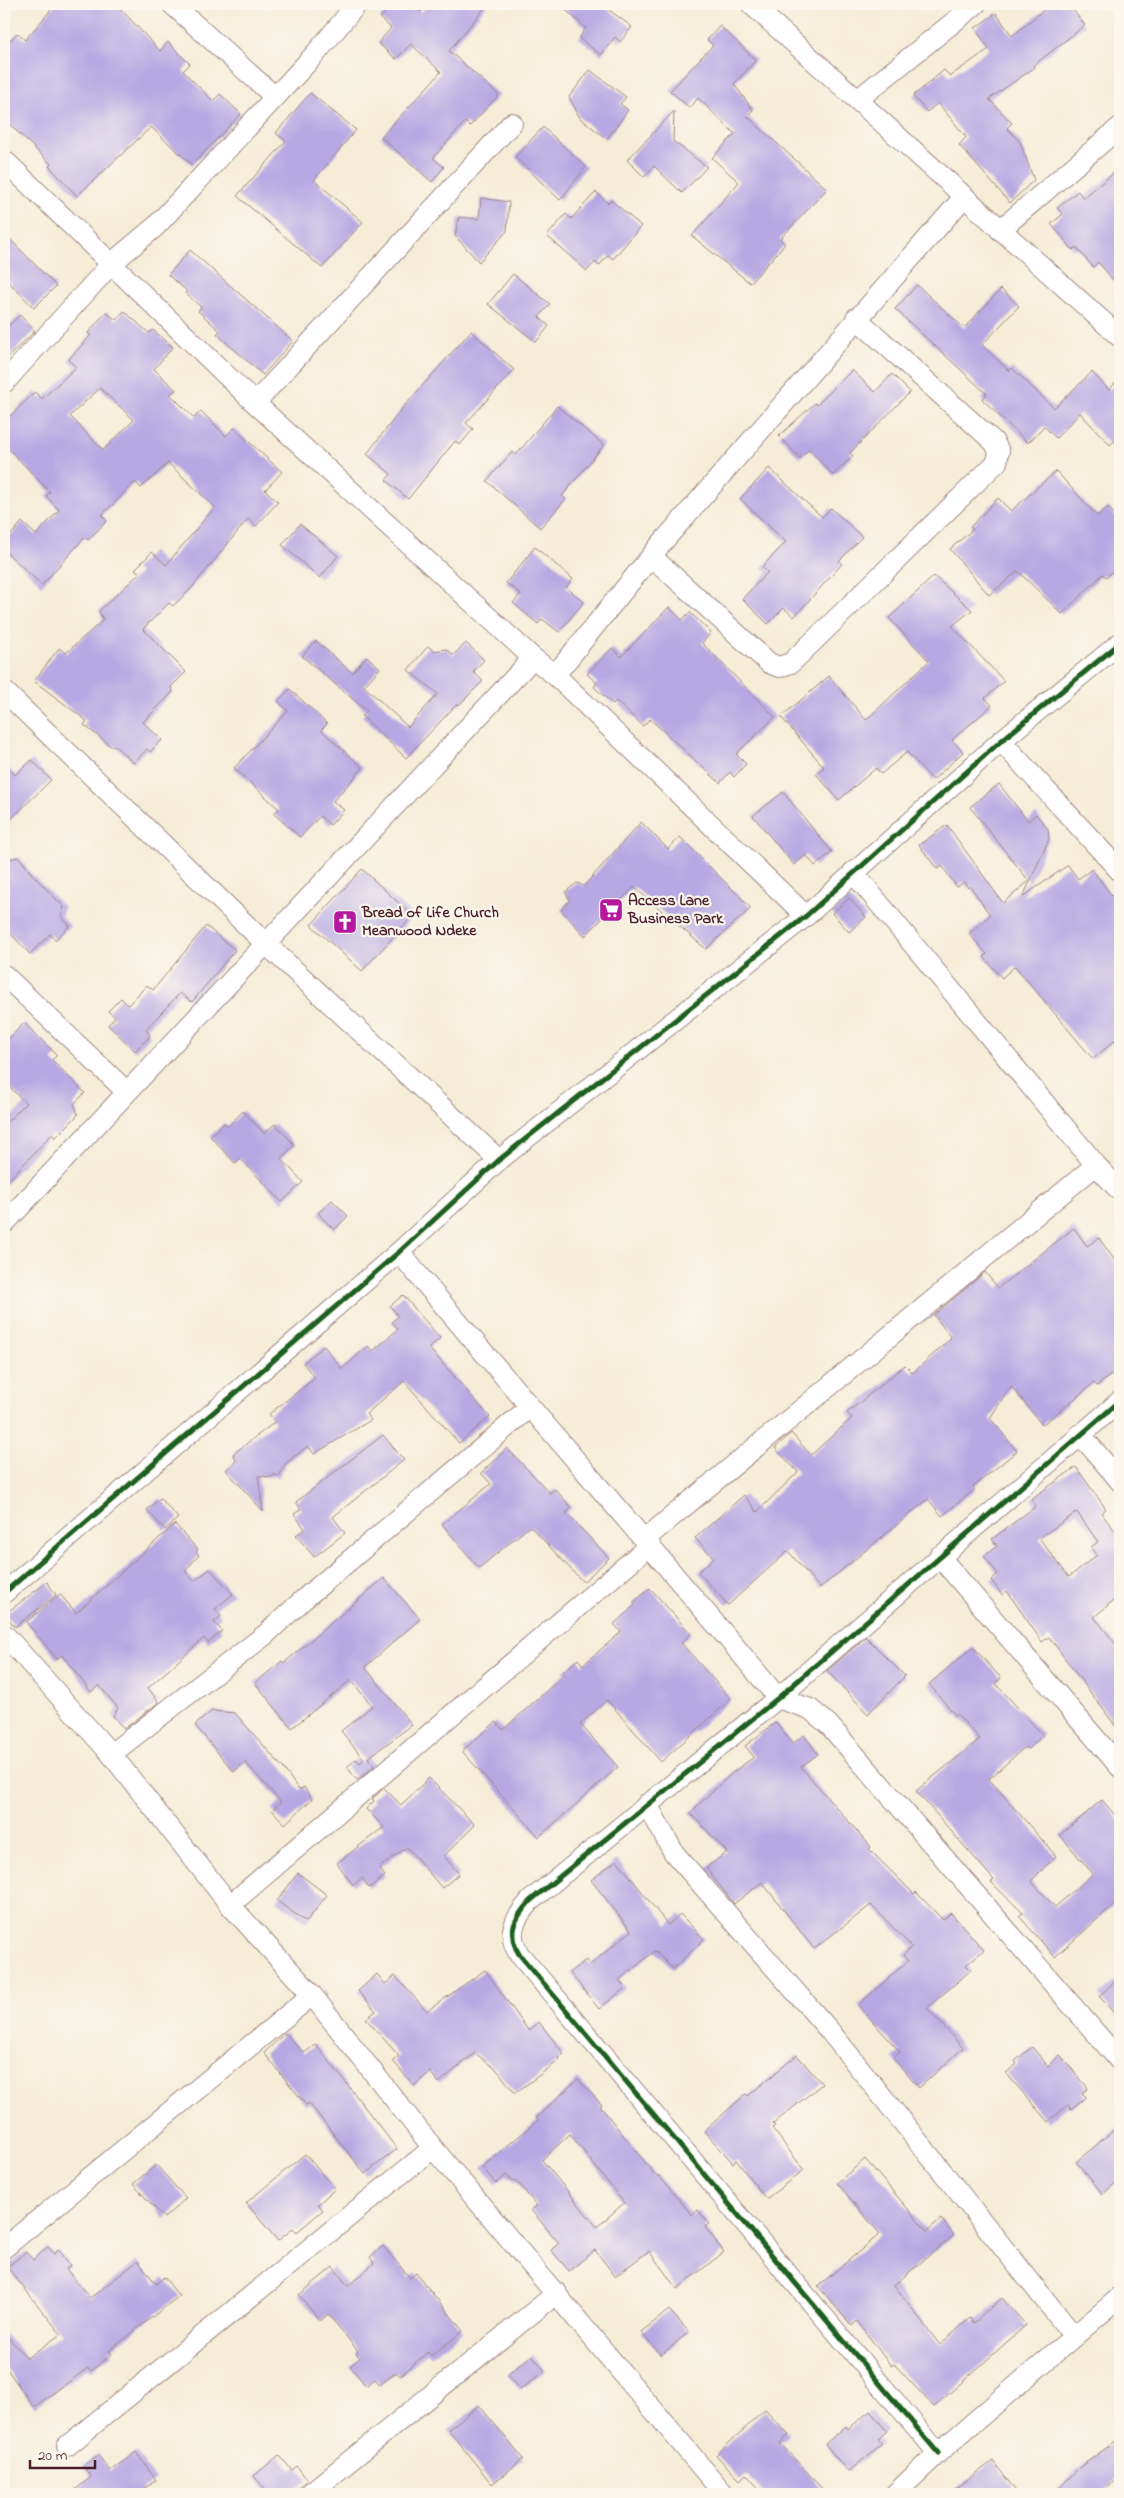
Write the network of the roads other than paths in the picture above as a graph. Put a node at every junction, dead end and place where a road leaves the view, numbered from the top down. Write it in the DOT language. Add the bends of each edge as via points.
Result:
graph roads {
  1 [pos="172,4"];
  2 [pos="357,4"];
  3 [pos="751,4"];
  4 [pos="976,4"];
  5 [pos="275,97"];
  6 [pos="857,100"];
  7 [pos="512,123"];
  8 [pos="1120,127"];
  9 [pos="4,160"];
  10 [pos="964,197"];
  11 [pos="1000,230"];
  12 [pos="112,264"];
  13 [pos="856,318"];
  14 [pos="1120,337"];
  15 [pos="4,383"];
  16 [pos="254,403"];
  17 [pos="651,556"];
  18 [pos="1120,643"];
  19 [pos="533,658"];
  20 [pos="555,675"];
  21 [pos="4,691"];
  22 [pos="1001,741"];
  23 [pos="1120,871"];
  24 [pos="853,872"];
  25 [pos="806,916"];
  26 [pos="266,944"];
  27 [pos="4,975"];
  28 [pos="126,1092"];
  29 [pos="499,1160"];
  30 [pos="1096,1165"];
  31 [pos="1120,1191"];
  32 [pos="4,1224"];
  33 [pos="399,1252"];
  34 [pos="1120,1401"];
  35 [pos="529,1408"];
  36 [pos="1080,1434"];
  37 [pos="1120,1481"];
  38 [pos="648,1542"];
  39 [pos="939,1556"];
  40 [pos="4,1593"];
  41 [pos="4,1634"];
  42 [pos="778,1698"];
  43 [pos="110,1754"];
  44 [pos="1120,1766"];
  45 [pos="647,1804"];
  46 [pos="230,1905"];
  47 [pos="312,1996"];
  48 [pos="1120,2061"];
  49 [pos="433,2148"];
  50 [pos="4,2248"];
  51 [pos="557,2293"];
  52 [pos="1120,2297"];
  53 [pos="1073,2335"];
  54 [pos="67,2446"];
  55 [pos="938,2453"];
  56 [pos="309,2494"];
  57 [pos="724,2494"];
  58 [pos="895,2494"];
  1 -- 5 [label="street"];
  2 -- 5 [label="street"];
  3 -- 6 [label="street"];
  4 -- 6 [label="street"];
  5 -- 12 [label="street" via="155,227"];
  6 -- 10 [label="street"];
  7 -- 16 [label="street"];
  8 -- 11 [label="street"];
  9 -- 12 [label="street"];
  10 -- 11 [label="street"];
  10 -- 13 [label="street"];
  11 -- 14 [label="street"];
  12 -- 15 [label="street"];
  12 -- 16 [label="street"];
  13 -- 17 [label="street"];
  13 -- 17 [label="street" via="994,442 999,451 997,462 791,663 779,667 769,663"];
  16 -- 19 [label="street"];
  17 -- 20 [label="street"];
  18 -- 22 [label="street"];
  19 -- 20 [label="street"];
  19 -- 26 [label="street"];
  20 -- 25 [label="street"];
  21 -- 26 [label="street"];
  22 -- 23 [label="street"];
  22 -- 24 [label="street"];
  24 -- 25 [label="street"];
  24 -- 30 [label="street"];
  25 -- 29 [label="street"];
  26 -- 28 [label="street"];
  26 -- 29 [label="street"];
  27 -- 28 [label="street"];
  28 -- 32 [label="street"];
  29 -- 33 [label="street"];
  30 -- 31 [label="street"];
  30 -- 38 [label="street"];
  33 -- 35 [label="street"];
  33 -- 40 [label="street"];
  34 -- 36 [label="street"];
  35 -- 38 [label="street"];
  35 -- 43 [label="street" via="266,1635"];
  36 -- 37 [label="street"];
  36 -- 39 [label="street"];
  38 -- 42 [label="street"];
  38 -- 46 [label="street"];
  39 -- 42 [label="street"];
  39 -- 44 [label="street"];
  41 -- 43 [label="street"];
  42 -- 45 [label="street"];
  42 -- 48 [label="street" via="810,1709 829,1725"];
  43 -- 46 [label="street"];
  45 -- 53 [label="street" via="674,1853 829,2030"];
  45 -- 55 [label="street" via="530,1901 516,1921 511,1942"];
  46 -- 47 [label="street"];
  47 -- 49 [label="street"];
  47 -- 50 [label="street"];
  49 -- 51 [label="street"];
  49 -- 54 [label="street"];
  51 -- 56 [label="street"];
  51 -- 57 [label="street"];
  52 -- 53 [label="street"];
  53 -- 55 [label="street"];
  55 -- 58 [label="street"];
}
